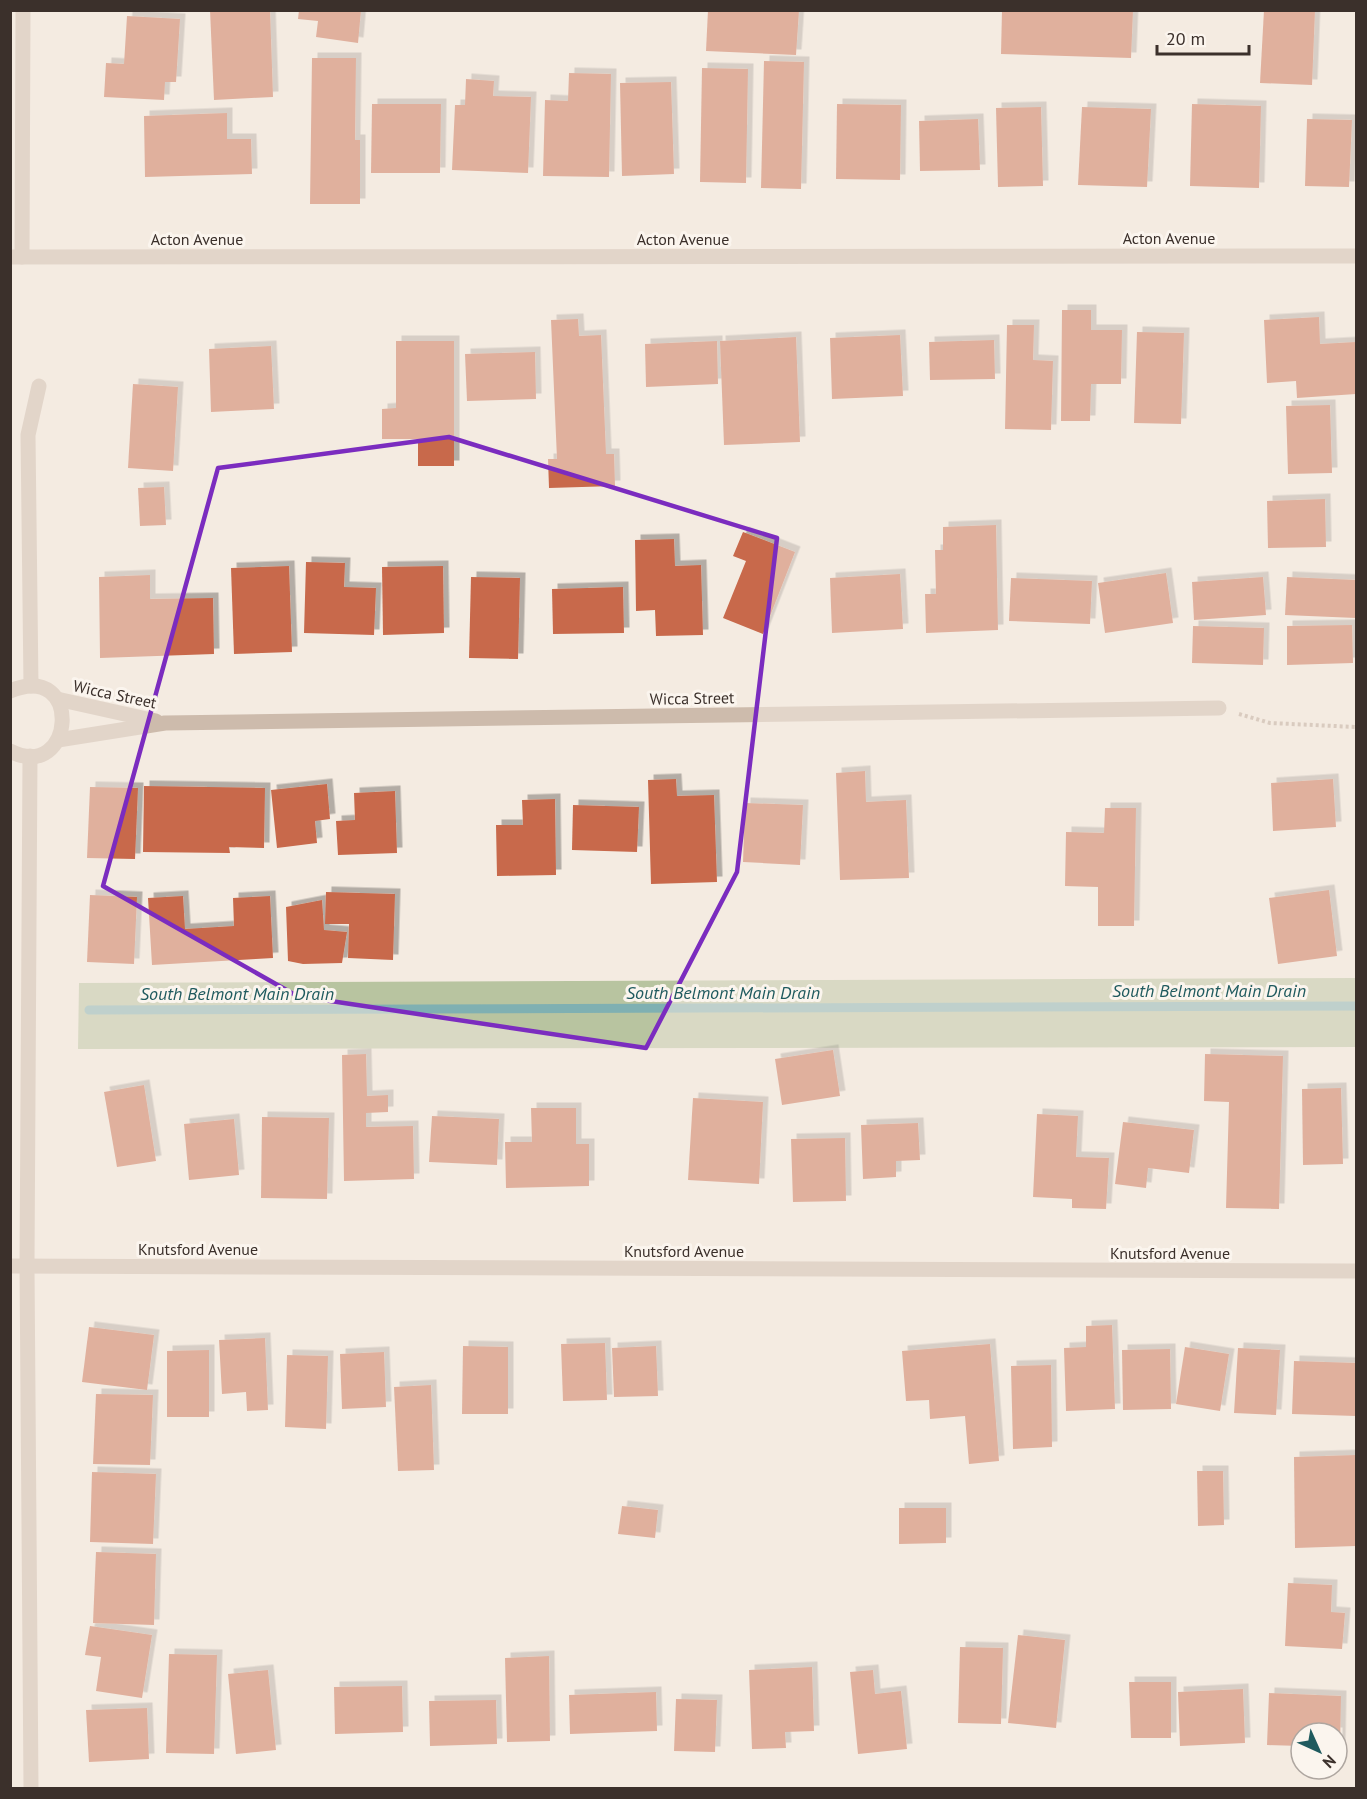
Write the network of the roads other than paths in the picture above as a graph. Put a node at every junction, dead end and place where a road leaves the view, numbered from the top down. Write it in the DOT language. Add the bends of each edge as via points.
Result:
graph roads {
  1 [pos="23,10"];
  2 [pos="1356,256"];
  3 [pos="16,257"];
  4 [pos="39,386"];
  5 [pos="30,686"];
  6 [pos="10,691"];
  7 [pos="57,699"];
  8 [pos="1219,708"];
  9 [pos="165,723"];
  10 [pos="58,740"];
  11 [pos="10,750"];
  12 [pos="30,756"];
  13 [pos="10,1266"];
  14 [pos="27,1266"];
  15 [pos="1356,1271"];
  16 [pos="31,1788"];
  1 -- 3 [label="street"];
  2 -- 3 [label="street, Acton Avenue"];
  4 -- 5 [label="street" via="28,435"];
  5 -- 6 [label="street"];
  5 -- 7 [label="street, Wicca Street"];
  7 -- 9 [label="street, Wicca Street"];
  7 -- 10 [label="street" via="63,719"];
  8 -- 9 [label="street, Wicca Street"];
  9 -- 10 [label="street, Wicca Street"];
  10 -- 12 [label="street" via="41,754"];
  11 -- 12 [label="street"];
  12 -- 14 [label="street"];
  13 -- 14 [label="street, Knutsford Avenue"];
  14 -- 15 [label="street, Knutsford Avenue"];
  14 -- 16 [label="street"];
}
